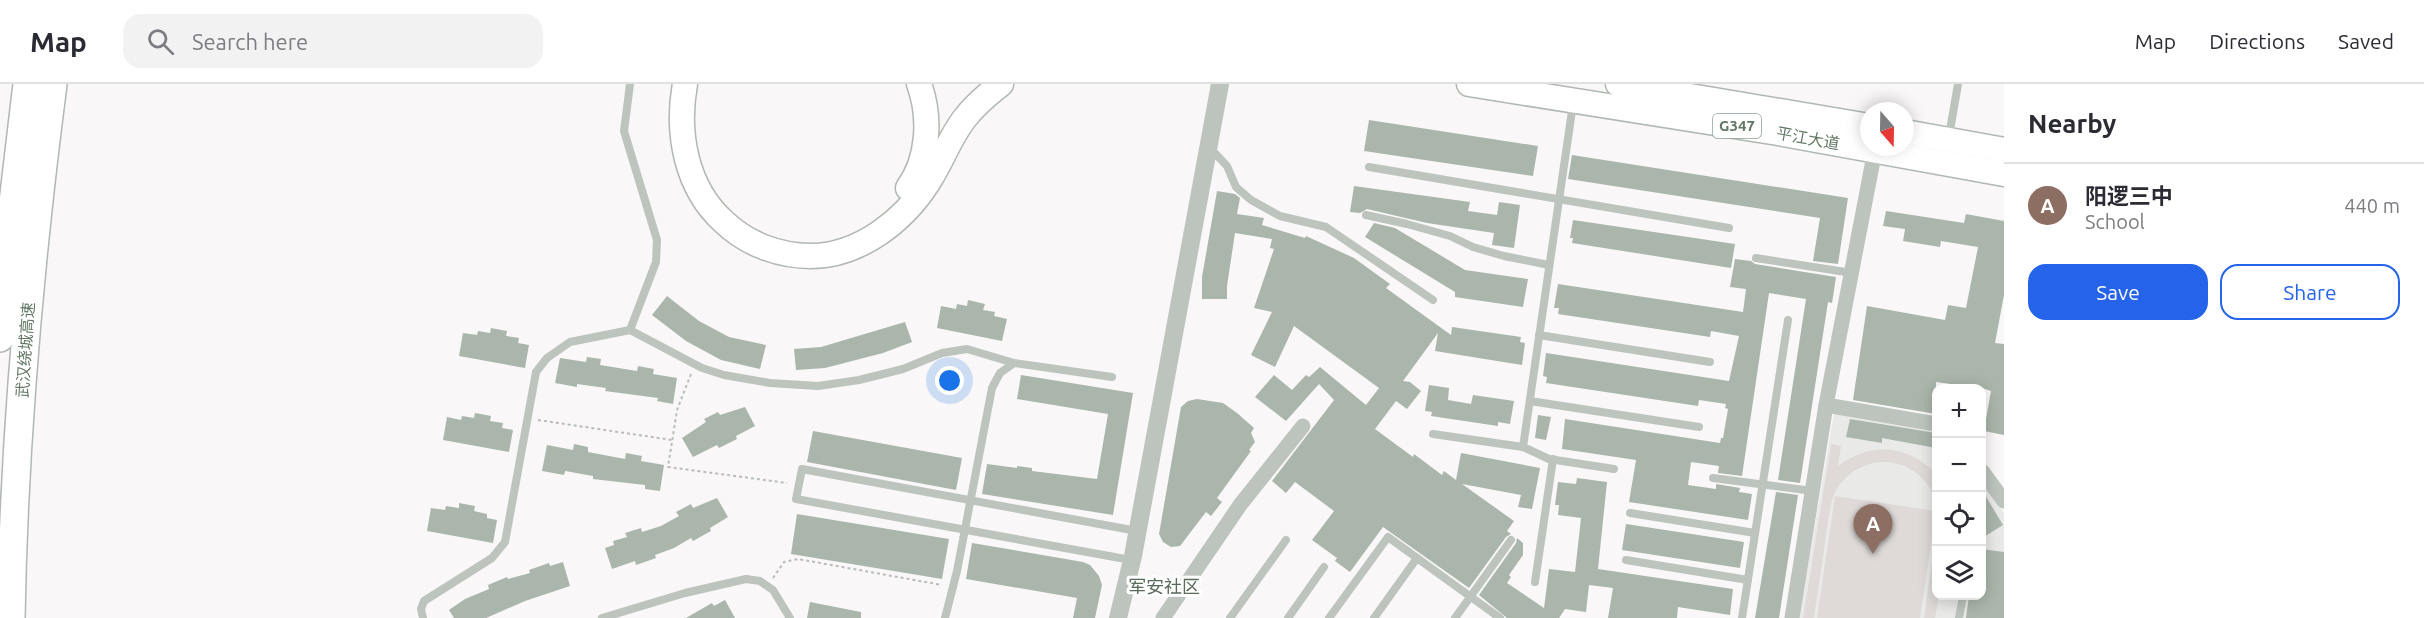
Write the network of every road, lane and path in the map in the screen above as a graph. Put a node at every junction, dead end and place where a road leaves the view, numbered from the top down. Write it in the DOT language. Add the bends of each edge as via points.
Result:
graph roads {
  1 [pos="27,84"];
  2 [pos="53,84"];
  3 [pos="630,84"];
  4 [pos="685,84"];
  5 [pos="698,84"];
  6 [pos="919,84"];
  7 [pos="1001,84"];
  8 [pos="1220,84"];
  9 [pos="1469,84"];
  10 [pos="1618,84"];
  11 [pos="1958,84"];
  12 [pos="1693,90"];
  13 [pos="1573,100"];
  14 [pos="1860,124"];
  15 [pos="1914,134"];
  16 [pos="1949,140"];
  17 [pos="1208,146"];
  18 [pos="1860,148"];
  19 [pos="2004,150"];
  20 [pos="1874,156"];
  21 [pos="1907,156"];
  22 [pos="1369,167"];
  23 [pos="2004,174"];
  24 [pos="1559,200"];
  25 [pos="1366,215"];
  26 [pos="1729,228"];
  27 [pos="1756,258"];
  28 [pos="1550,265"];
  29 [pos="1852,273"];
  30 [pos="1433,300"];
  31 [pos="1788,320"];
  32 [pos="630,330"];
  33 [pos="1539,335"];
  34 [pos="0,338"];
  35 [pos="1710,362"];
  36 [pos="1014,363"];
  37 [pos="694,365"];
  38 [pos="1112,376"];
  39 [pos="1530,401"];
  40 [pos="1826,405"];
  41 [pos="528,419"];
  42 [pos="1932,423"];
  43 [pos="1303,426"];
  44 [pos="1699,427"];
  45 [pos="1433,434"];
  46 [pos="672,440"];
  47 [pos="1523,447"];
  48 [pos="1553,459"];
  49 [pos="1614,469"];
  50 [pos="1986,476"];
  51 [pos="1713,478"];
  52 [pos="799,484"];
  53 [pos="1763,484"];
  54 [pos="1813,491"];
  55 [pos="972,500"];
  56 [pos="2004,501"];
  57 [pos="1630,513"];
  58 [pos="966,530"];
  59 [pos="1138,531"];
  60 [pos="1755,533"];
  61 [pos="1286,540"];
  62 [pos="1511,540"];
  63 [pos="1418,558"];
  64 [pos="1626,560"];
  65 [pos="1132,561"];
  66 [pos="1324,567"];
  67 [pos="1748,580"];
  68 [pos="1535,582"];
  69 [pos="769,586"];
  70 [pos="954,587"];
  71 [pos="1471,597"];
  72 [pos="1962,600"];
  73 [pos="1169,616"];
  74 [pos="11,618"];
  75 [pos="423,618"];
  76 [pos="602,618"];
  77 [pos="790,618"];
  78 [pos="945,618"];
  79 [pos="1118,618"];
  80 [pos="1230,618"];
  81 [pos="1288,618"];
  82 [pos="1329,618"];
  83 [pos="1374,618"];
  84 [pos="1455,618"];
  85 [pos="1500,618"];
  86 [pos="1742,618"];
  87 [pos="1792,618"];
  88 [pos="1959,618"];
  1 -- 34 [label="highway, 武汉绕城高速"];
  2 -- 74 [label="highway, 武汉绕城高速" via="25,343"];
  3 -- 32 [label="lane" via="624,131 658,251"];
  4 -- 7 [label="highway" via="684,144 701,196 741,236 771,250 802,256 846,250 900,216 929,182 964,119"];
  5 -- 6 [label="highway" via="696,142 712,189 728,209 754,229 782,240 810,244 862,229 891,207 917,175 926,128"];
  8 -- 17 [label="street"];
  9 -- 13 [label="highway, 平江大道 / G347"];
  10 -- 12 [label="highway, 平江大道 / G347"];
  11 -- 16 [label="lane"];
  12 -- 14 [label="highway, 平江大道 / G347"];
  13 -- 18 [label="highway, 平江大道 / G347"];
  13 -- 24 [label="lane"];
  15 -- 16 [label="highway"];
  16 -- 19 [label="highway"];
  17 -- 30 [label="lane" via="1227,166 1236,188 1251,200 1280,216 1326,227"];
  17 -- 59 [label="street"];
  20 -- 29 [label="street"];
  21 -- 23 [label="highway, 平江大道 / G347"];
  22 -- 24 [label="lane"];
  24 -- 26 [label="lane"];
  24 -- 28 [label="lane"];
  25 -- 28 [label="lane" via="1450,236 1504,256"];
  27 -- 29 [label="lane"];
  28 -- 33 [label="lane"];
  29 -- 40 [label="street"];
  31 -- 53 [label="lane"];
  32 -- 37 [label="lane"];
  32 -- 41 [label="lane" via="587,337 555,352 536,372"];
  33 -- 35 [label="lane"];
  33 -- 39 [label="lane"];
  36 -- 37 [label="lane" via="967,349 952,350 880,376 818,386 747,380"];
  36 -- 38 [label="lane"];
  36 -- 55 [label="lane" via="1000,373 992,387"];
  37 -- 46 [label="path" via="677,410"];
  39 -- 44 [label="lane"];
  39 -- 47 [label="lane"];
  40 -- 42 [label="street"];
  40 -- 54 [label="street"];
  41 -- 46 [label="path"];
  41 -- 75 [label="lane" via="506,542 492,558 424,601"];
  43 -- 73 [label="street" via="1240,505"];
  45 -- 47 [label="lane"];
  46 -- 52 [label="path" via="668,467"];
  47 -- 48 [label="lane"];
  48 -- 49 [label="lane"];
  48 -- 68 [label="lane"];
  50 -- 56 [label="street"];
  51 -- 53 [label="lane"];
  52 -- 55 [label="lane" via="802,469"];
  52 -- 58 [label="lane" via="796,499"];
  53 -- 54 [label="lane"];
  53 -- 60 [label="lane"];
  54 -- 87 [label="street"];
  55 -- 58 [label="lane"];
  55 -- 59 [label="lane"];
  57 -- 60 [label="lane"];
  58 -- 65 [label="lane"];
  58 -- 70 [label="lane"];
  59 -- 65 [label="street"];
  60 -- 67 [label="lane"];
  61 -- 80 [label="lane"];
  62 -- 71 [label="lane"];
  63 -- 71 [label="lane"];
  63 -- 82 [label="lane" via="1388,537"];
  63 -- 83 [label="lane"];
  64 -- 67 [label="lane"];
  65 -- 79 [label="street"];
  66 -- 81 [label="lane"];
  67 -- 86 [label="lane"];
  69 -- 70 [label="path" via="779,567 798,559"];
  69 -- 76 [label="lane" via="747,579"];
  69 -- 77 [label="lane"];
  70 -- 78 [label="lane"];
  71 -- 84 [label="lane"];
  71 -- 85 [label="lane"];
  72 -- 88 [label="lane"];
}
